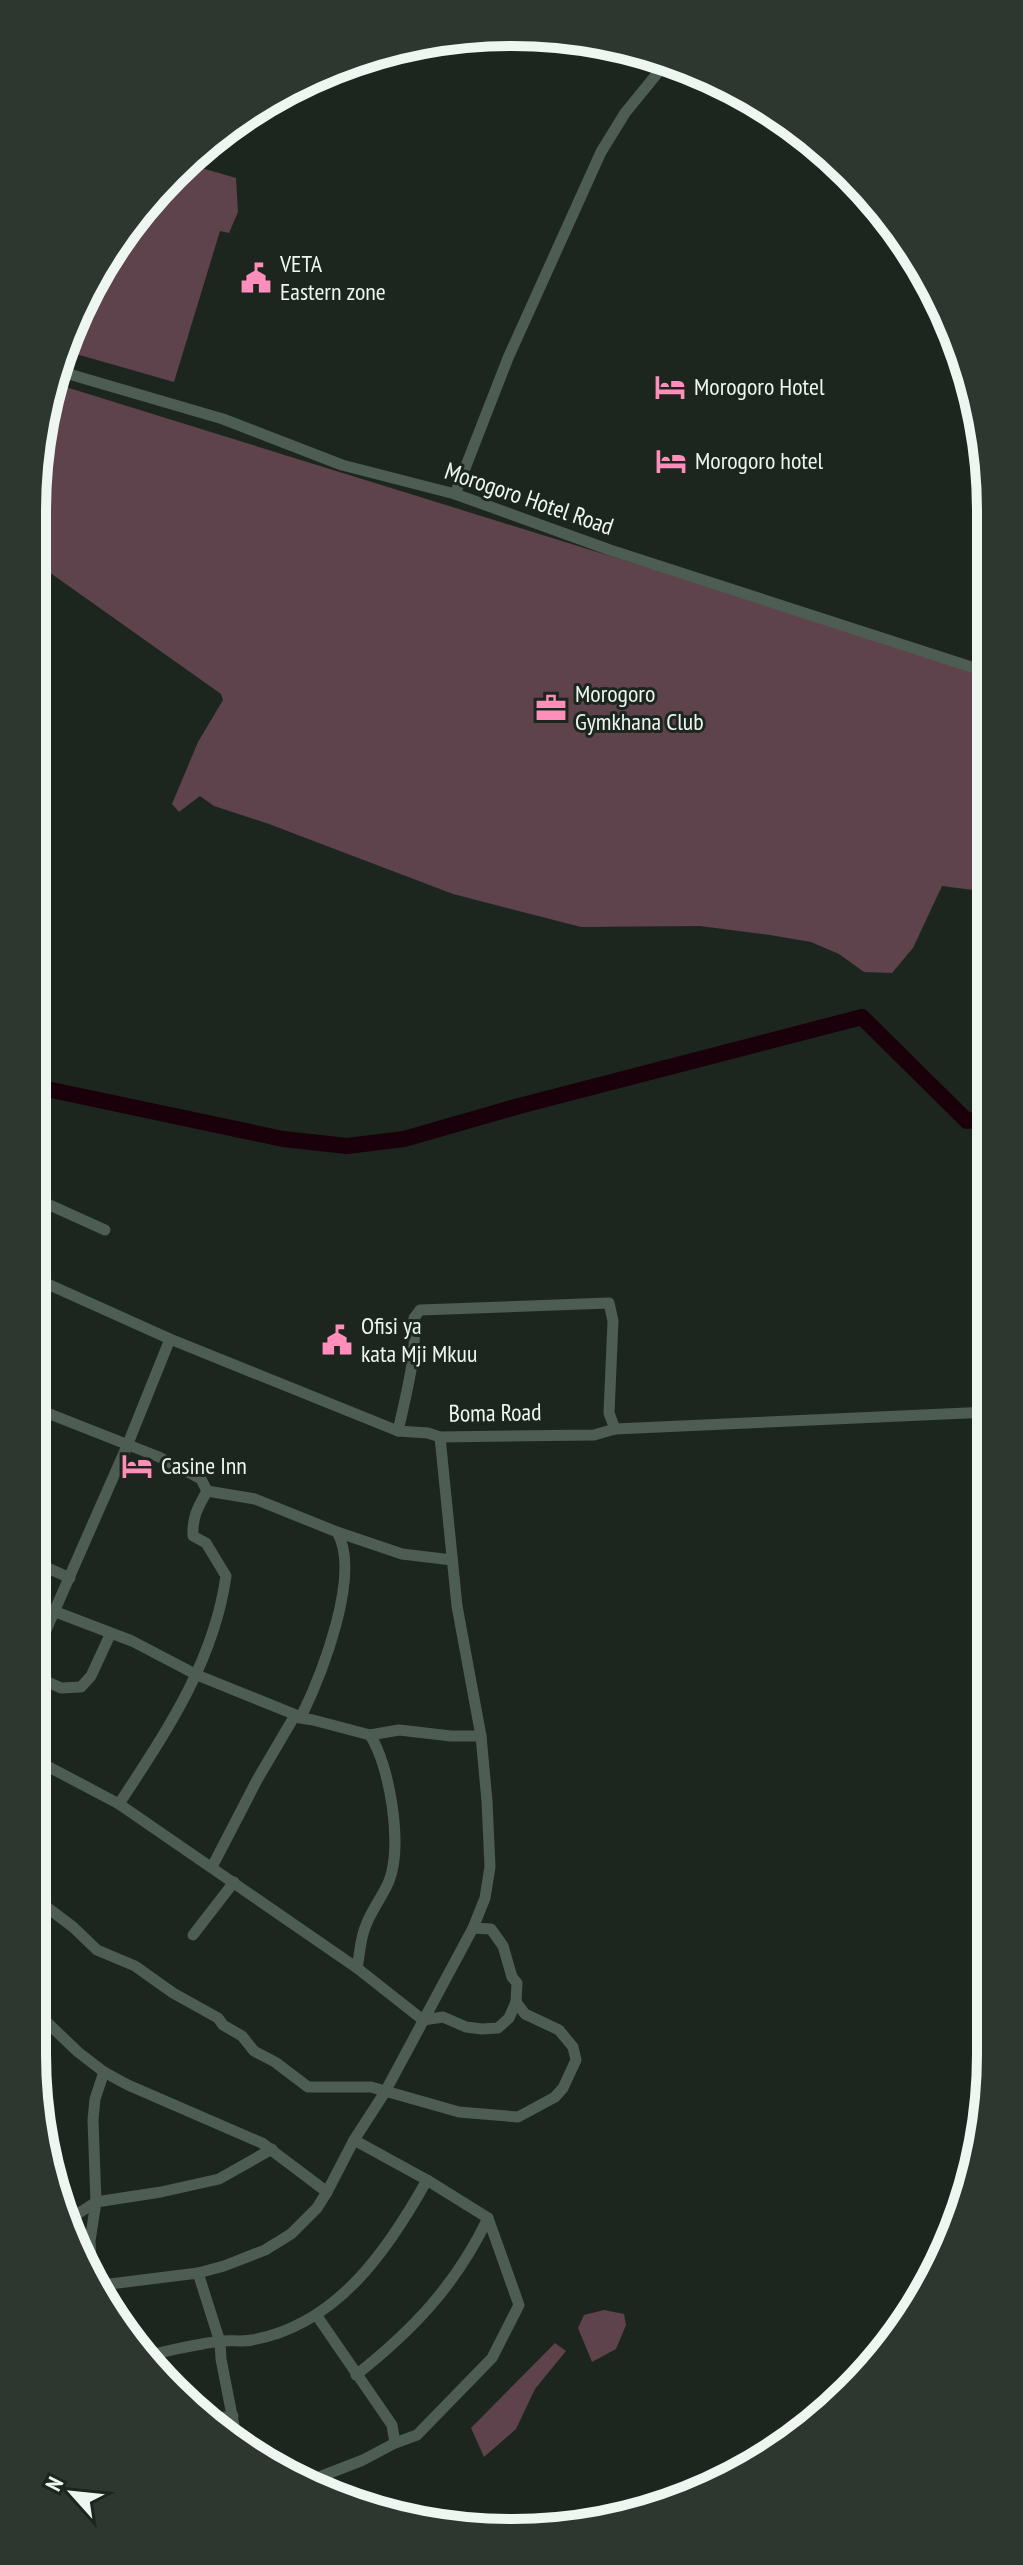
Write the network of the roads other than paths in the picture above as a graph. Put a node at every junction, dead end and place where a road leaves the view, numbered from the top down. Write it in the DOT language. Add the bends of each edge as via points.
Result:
graph roads {
  1 [pos="660,71"];
  2 [pos="67,374"];
  3 [pos="455,494"];
  4 [pos="977,669"];
  5 [pos="46,1203"];
  6 [pos="105,1230"];
  7 [pos="46,1283"];
  8 [pos="170,1339"];
  9 [pos="46,1413"];
  10 [pos="977,1413"];
  11 [pos="615,1429"];
  12 [pos="398,1431"];
  13 [pos="440,1437"];
  14 [pos="127,1446"];
  15 [pos="207,1491"];
  16 [pos="337,1532"];
  17 [pos="366,1542"];
  18 [pos="452,1560"];
  19 [pos="345,1561"];
  20 [pos="46,1567"];
  21 [pos="70,1578"];
  22 [pos="56,1612"];
  23 [pos="46,1633"];
  24 [pos="110,1635"];
  25 [pos="197,1675"];
  26 [pos="46,1681"];
  27 [pos="298,1717"];
  28 [pos="370,1735"];
  29 [pos="481,1736"];
  30 [pos="46,1765"];
  31 [pos="119,1804"];
  32 [pos="212,1867"];
  33 [pos="234,1882"];
  34 [pos="46,1908"];
  35 [pos="473,1928"];
  36 [pos="193,1935"];
  37 [pos="357,1968"];
  38 [pos="516,2002"];
  39 [pos="423,2020"];
  40 [pos="46,2021"];
  41 [pos="104,2072"];
  42 [pos="385,2092"];
  43 [pos="354,2140"];
  44 [pos="272,2149"];
  45 [pos="427,2180"];
  46 [pos="327,2192"];
  47 [pos="96,2202"];
  48 [pos="75,2213"];
  49 [pos="488,2218"];
  50 [pos="90,2252"];
  51 [pos="198,2273"];
  52 [pos="107,2284"];
  53 [pos="317,2316"];
  54 [pos="220,2342"];
  55 [pos="156,2354"];
  56 [pos="356,2375"];
  57 [pos="233,2416"];
  58 [pos="222,2418"];
  59 [pos="235,2428"];
  60 [pos="395,2443"];
  61 [pos="319,2477"];
  1 -- 3 [label="street" via="601,152 508,358"];
  2 -- 3 [label="street, Morogoro Hotel Road" via="223,419 342,465"];
  3 -- 4 [label="street, Morogoro Hotel Road"];
  5 -- 6 [label="street"];
  7 -- 8 [label="street, Boma Road"];
  8 -- 12 [label="street, Boma Road"];
  8 -- 14 [label="street"];
  9 -- 14 [label="street"];
  10 -- 11 [label="street, Boma Road"];
  11 -- 12 [label="street" via="609,1413 613,1321 609,1303 603,1302 420,1310 414,1318"];
  11 -- 13 [label="street, Boma Road" via="594,1435"];
  12 -- 13 [label="street, Boma Road"];
  13 -- 18 [label="street"];
  14 -- 15 [label="street" via="201,1479"];
  14 -- 21 [label="street"];
  15 -- 16 [label="street" via="255,1499"];
  15 -- 25 [label="street" via="194,1513 193,1536 206,1543 226,1576"];
  16 -- 17 [label="street"];
  16 -- 19 [label="street"];
  17 -- 18 [label="street" via="402,1554"];
  17 -- 19 [label="street" via="352,1549"];
  18 -- 29 [label="street"];
  19 -- 27 [label="street" via="331,1638"];
  20 -- 21 [label="street"];
  21 -- 22 [label="street"];
  22 -- 23 [label="street"];
  22 -- 24 [label="street"];
  24 -- 25 [label="street"];
  24 -- 26 [label="street" via="90,1678 78,1689"];
  25 -- 27 [label="street"];
  25 -- 31 [label="street"];
  27 -- 28 [label="street"];
  27 -- 32 [label="street" via="257,1780"];
  28 -- 29 [label="street" via="399,1730"];
  28 -- 37 [label="street" via="386,1769 396,1849 389,1882 365,1927"];
  29 -- 35 [label="street" via="490,1867"];
  30 -- 31 [label="street"];
  31 -- 32 [label="street"];
  32 -- 33 [label="street"];
  33 -- 36 [label="street"];
  33 -- 37 [label="street"];
  34 -- 42 [label="street" via="97,1950 135,1966 218,2018 254,2051 308,2087 355,2086"];
  35 -- 38 [label="street" via="491,1929 503,1946 517,1983"];
  35 -- 39 [label="street"];
  37 -- 39 [label="street"];
  38 -- 39 [label="street" via="503,2025 491,2029 466,2027 443,2017"];
  38 -- 42 [label="street" via="525,2014 559,2030 574,2050 573,2068 555,2097 518,2117 505,2117 459,2112"];
  39 -- 42 [label="street"];
  40 -- 41 [label="street"];
  41 -- 44 [label="street"];
  41 -- 47 [label="street" via="93,2120"];
  42 -- 43 [label="street"];
  43 -- 45 [label="street"];
  43 -- 46 [label="street"];
  44 -- 46 [label="street"];
  44 -- 47 [label="street" via="219,2179"];
  45 -- 49 [label="street"];
  45 -- 53 [label="street" via="376,2260"];
  46 -- 51 [label="street" via="291,2234 265,2250"];
  47 -- 48 [label="street"];
  47 -- 50 [label="street"];
  49 -- 56 [label="street" via="435,2302"];
  49 -- 60 [label="street" via="519,2305 492,2358 417,2435"];
  51 -- 52 [label="street"];
  51 -- 54 [label="street"];
  53 -- 54 [label="street" via="252,2340"];
  53 -- 56 [label="street"];
  54 -- 55 [label="street"];
  54 -- 57 [label="street"];
  56 -- 60 [label="street" via="392,2425"];
  57 -- 58 [label="street"];
  57 -- 59 [label="street"];
  60 -- 61 [label="street"];
}
